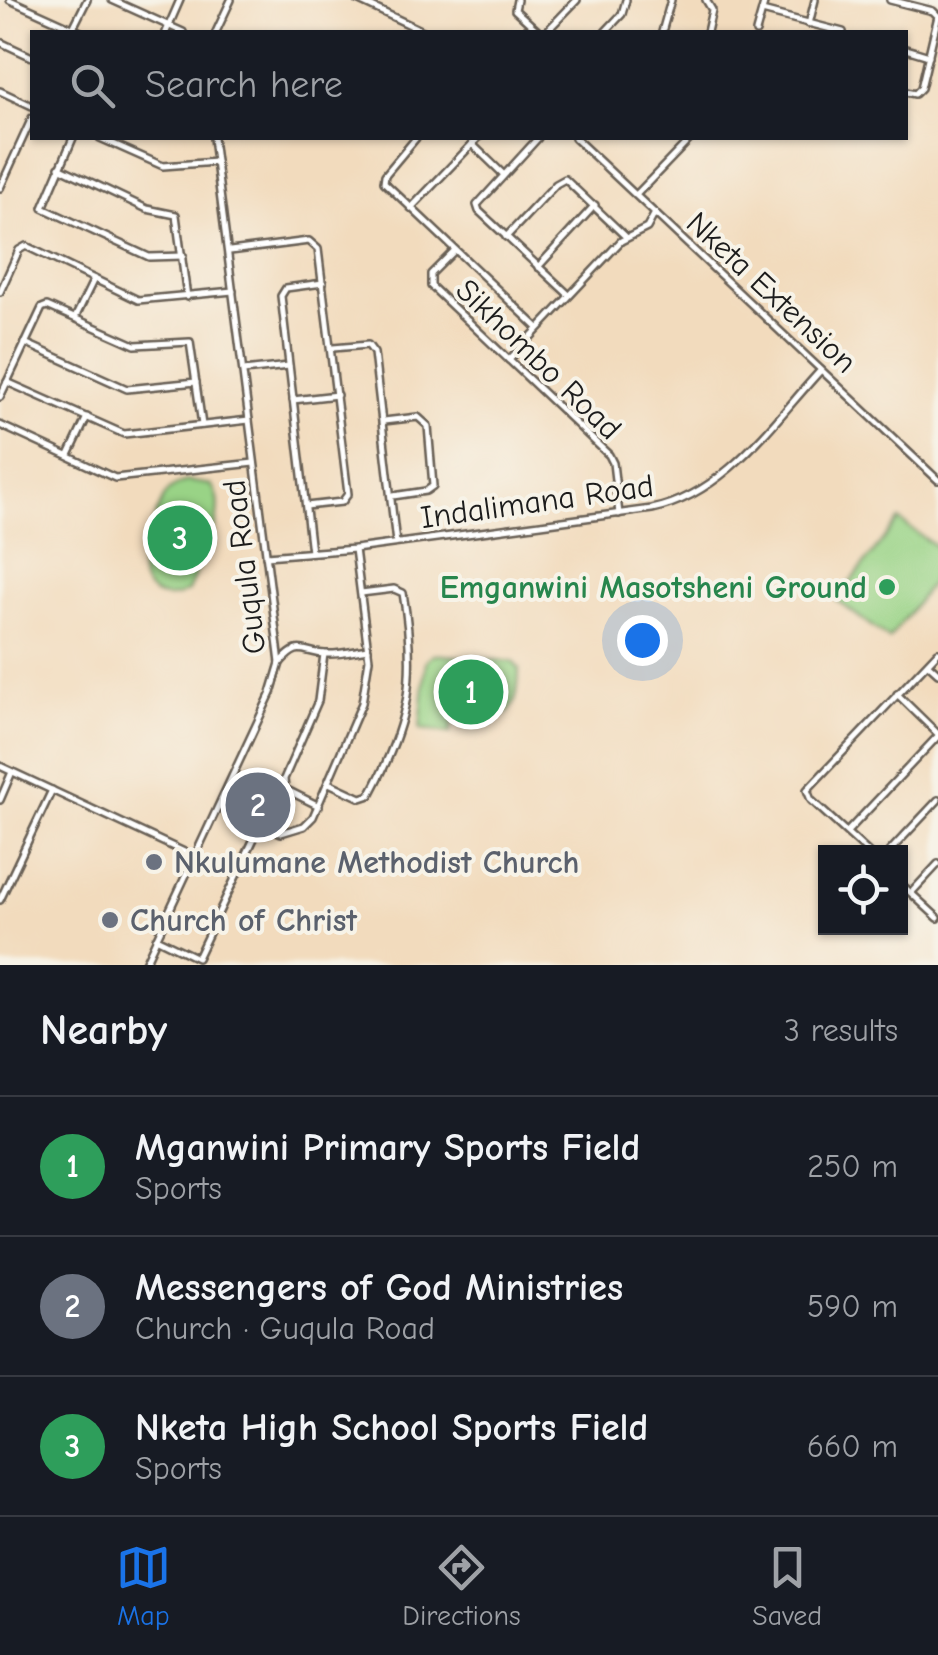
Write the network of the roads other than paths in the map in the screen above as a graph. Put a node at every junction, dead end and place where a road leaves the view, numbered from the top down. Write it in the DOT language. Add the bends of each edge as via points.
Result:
graph roads {
  1 [pos="10,0"];
  2 [pos="87,0"];
  3 [pos="112,0"];
  4 [pos="180,0"];
  5 [pos="232,0"];
  6 [pos="356,0"];
  7 [pos="517,0"];
  8 [pos="577,0"];
  9 [pos="626,0"];
  10 [pos="671,0"];
  11 [pos="706,0"];
  12 [pos="765,0"];
  13 [pos="814,0"];
  14 [pos="890,0"];
  15 [pos="762,11"];
  16 [pos="809,24"];
  17 [pos="167,29"];
  18 [pos="70,30"];
  19 [pos="72,30"];
  20 [pos="217,30"];
  21 [pos="421,30"];
  22 [pos="540,30"];
  23 [pos="544,30"];
  24 [pos="607,30"];
  25 [pos="663,30"];
  26 [pos="707,30"];
  27 [pos="757,30"];
  28 [pos="834,30"];
  29 [pos="0,42"];
  30 [pos="908,51"];
  31 [pos="30,56"];
  32 [pos="929,56"];
  33 [pos="0,91"];
  34 [pos="908,92"];
  35 [pos="30,105"];
  36 [pos="30,122"];
  37 [pos="72,140"];
  38 [pos="114,140"];
  39 [pos="213,140"];
  40 [pos="414,140"];
  41 [pos="476,140"];
  42 [pos="536,140"];
  43 [pos="577,140"];
  44 [pos="689,140"];
  45 [pos="472,144"];
  46 [pos="216,162"];
  47 [pos="59,168"];
  48 [pos="503,174"];
  49 [pos="0,188"];
  50 [pos="636,195"];
  51 [pos="595,204"];
  52 [pos="411,208"];
  53 [pos="653,216"];
  54 [pos="506,237"];
  55 [pos="626,237"];
  56 [pos="456,250"];
  57 [pos="228,252"];
  58 [pos="183,256"];
  59 [pos="538,266"];
  60 [pos="94,279"];
  61 [pos="2,282"];
  62 [pos="323,283"];
  63 [pos="234,291"];
  64 [pos="0,292"];
  65 [pos="569,294"];
  66 [pos="187,297"];
  67 [pos="76,318"];
  68 [pos="538,328"];
  69 [pos="25,343"];
  70 [pos="332,348"];
  71 [pos="509,360"];
  72 [pos="289,366"];
  73 [pos="821,370"];
  74 [pos="242,371"];
  75 [pos="7,382"];
  76 [pos="197,382"];
  77 [pos="337,395"];
  78 [pos="0,397"];
  79 [pos="293,400"];
  80 [pos="86,418"];
  81 [pos="249,420"];
  82 [pos="384,421"];
  83 [pos="0,424"];
  84 [pos="202,425"];
  85 [pos="68,456"];
  86 [pos="254,462"];
  87 [pos="938,480"];
  88 [pos="393,496"];
  89 [pos="306,506"];
  90 [pos="619,514"];
  91 [pos="396,543"];
  92 [pos="355,548"];
  93 [pos="311,552"];
  94 [pos="266,556"];
  95 [pos="361,593"];
  96 [pos="368,649"];
  97 [pos="938,652"];
  98 [pos="324,654"];
  99 [pos="280,663"];
  100 [pos="928,664"];
  101 [pos="938,674"];
  102 [pos="897,694"];
  103 [pos="938,735"];
  104 [pos="0,766"];
  105 [pos="12,772"];
  106 [pos="330,784"];
  107 [pos="52,790"];
  108 [pos="0,800"];
  109 [pos="938,800"];
  110 [pos="220,806"];
  111 [pos="319,806"];
  112 [pos="260,826"];
  113 [pos="846,832"];
  114 [pos="860,845"];
  115 [pos="896,845"];
  116 [pos="195,857"];
  117 [pos="938,864"];
  118 [pos="908,890"];
  119 [pos="912,893"];
  120 [pos="0,900"];
  121 [pos="938,918"];
  122 [pos="156,938"];
  123 [pos="196,962"];
  124 [pos="144,965"];
  1 -- 18 [label="street"];
  2 -- 19 [label="street"];
  3 -- 17 [label="street"];
  4 -- 17 [label="street"];
  5 -- 20 [label="street"];
  6 -- 21 [label="street"];
  7 -- 22 [label="street" via="515,10"];
  8 -- 23 [label="street"];
  9 -- 24 [label="street"];
  10 -- 25 [label="street"];
  11 -- 26 [label="street" via="712,10"];
  12 -- 15 [label="street"];
  13 -- 16 [label="street"];
  14 -- 32 [label="street" via="937,14"];
  15 -- 16 [label="street"];
  15 -- 27 [label="street"];
  16 -- 28 [label="street"];
  29 -- 31 [label="street"];
  30 -- 32 [label="street"];
  32 -- 34 [label="street" via="919,90"];
  33 -- 35 [label="street"];
  36 -- 49 [label="street"];
  37 -- 47 [label="street"];
  38 -- 46 [label="street" via="164,166"];
  39 -- 46 [label="street, Guqula Road"];
  40 -- 52 [label="street" via="383,180"];
  41 -- 45 [label="street"];
  42 -- 48 [label="street"];
  43 -- 50 [label="street, Nketa Extension"];
  44 -- 50 [label="street"];
  45 -- 48 [label="street"];
  45 -- 52 [label="street"];
  46 -- 57 [label="street, Guqula Road"];
  47 -- 58 [label="street" via="147,209 174,214"];
  47 -- 58 [label="street" via="44,209 149,257"];
  48 -- 54 [label="street" via="477,205"];
  50 -- 53 [label="street, Nketa Extension"];
  51 -- 54 [label="street" via="561,180"];
  51 -- 55 [label="street"];
  51 -- 59 [label="street"];
  52 -- 56 [label="street"];
  53 -- 55 [label="street" via="644,231"];
  53 -- 73 [label="street, Nketa Extension"];
  54 -- 59 [label="street"];
  55 -- 65 [label="street"];
  56 -- 68 [label="street"];
  56 -- 71 [label="street, Sikhombo Road" via="429,283"];
  57 -- 62 [label="street" via="312,242"];
  57 -- 63 [label="street, Guqula Road"];
  58 -- 66 [label="street"];
  59 -- 65 [label="street"];
  60 -- 61 [label="street" via="23,247"];
  60 -- 66 [label="street" via="138,300"];
  60 -- 67 [label="street"];
  61 -- 64 [label="street"];
  62 -- 70 [label="street"];
  62 -- 72 [label="street" via="282,293"];
  63 -- 66 [label="street"];
  63 -- 74 [label="street, Guqula Road"];
  65 -- 68 [label="street"];
  67 -- 69 [label="street" via="44,306"];
  67 -- 76 [label="street" via="135,345 190,342"];
  68 -- 71 [label="street"];
  69 -- 75 [label="street"];
  69 -- 76 [label="street" via="127,389"];
  70 -- 77 [label="street"];
  70 -- 82 [label="street" via="372,347"];
  71 -- 90 [label="street, Sikhombo Road" via="612,459"];
  72 -- 74 [label="street"];
  72 -- 79 [label="street"];
  73 -- 87 [label="street, Nketa Extension"];
  73 -- 90 [label="street, Indalimana Road" via="721,476 679,502"];
  74 -- 81 [label="street, Guqula Road"];
  75 -- 78 [label="street"];
  75 -- 80 [label="street"];
  76 -- 84 [label="street"];
  77 -- 79 [label="street"];
  77 -- 89 [label="street" via="348,494 342,502"];
  79 -- 89 [label="street"];
  80 -- 84 [label="street" via="124,434"];
  80 -- 85 [label="street"];
  81 -- 84 [label="street"];
  81 -- 86 [label="street, Guqula Road"];
  82 -- 88 [label="street"];
  82 -- 88 [label="street" via="421,418 428,426 433,486"];
  83 -- 85 [label="street"];
  85 -- 86 [label="street" via="121,478"];
  86 -- 94 [label="street, Guqula Road"];
  88 -- 91 [label="street"];
  89 -- 93 [label="street"];
  90 -- 91 [label="street, Indalimana Road"];
  91 -- 92 [label="street, Indalimana Road"];
  92 -- 93 [label="street, Indalimana Road"];
  92 -- 95 [label="street"];
  93 -- 94 [label="street, Indalimana Road"];
  94 -- 99 [label="street, Guqula Road"];
  95 -- 96 [label="street"];
  95 -- 106 [label="street" via="403,593 409,692 403,722 370,795 361,798"];
  96 -- 98 [label="street"];
  96 -- 106 [label="street" via="360,709"];
  97 -- 100 [label="street"];
  98 -- 99 [label="street" via="300,648"];
  98 -- 111 [label="street" via="319,696 284,779 286,790"];
  99 -- 110 [label="street, Guqula Road"];
  100 -- 101 [label="street"];
  100 -- 102 [label="street"];
  102 -- 103 [label="street"];
  102 -- 113 [label="street" via="807,790"];
  103 -- 113 [label="street"];
  104 -- 105 [label="street"];
  105 -- 107 [label="street"];
  105 -- 108 [label="street"];
  106 -- 111 [label="street"];
  107 -- 116 [label="street"];
  107 -- 120 [label="street"];
  109 -- 115 [label="street"];
  110 -- 112 [label="street"];
  110 -- 116 [label="street, Guqula Road"];
  111 -- 112 [label="street" via="309,822 288,832"];
  112 -- 123 [label="street"];
  113 -- 114 [label="street"];
  116 -- 122 [label="street, Guqula Road"];
  117 -- 119 [label="street"];
  118 -- 119 [label="street"];
  119 -- 121 [label="street"];
  122 -- 123 [label="street"];
  122 -- 124 [label="street, Guqula Road"];
}
